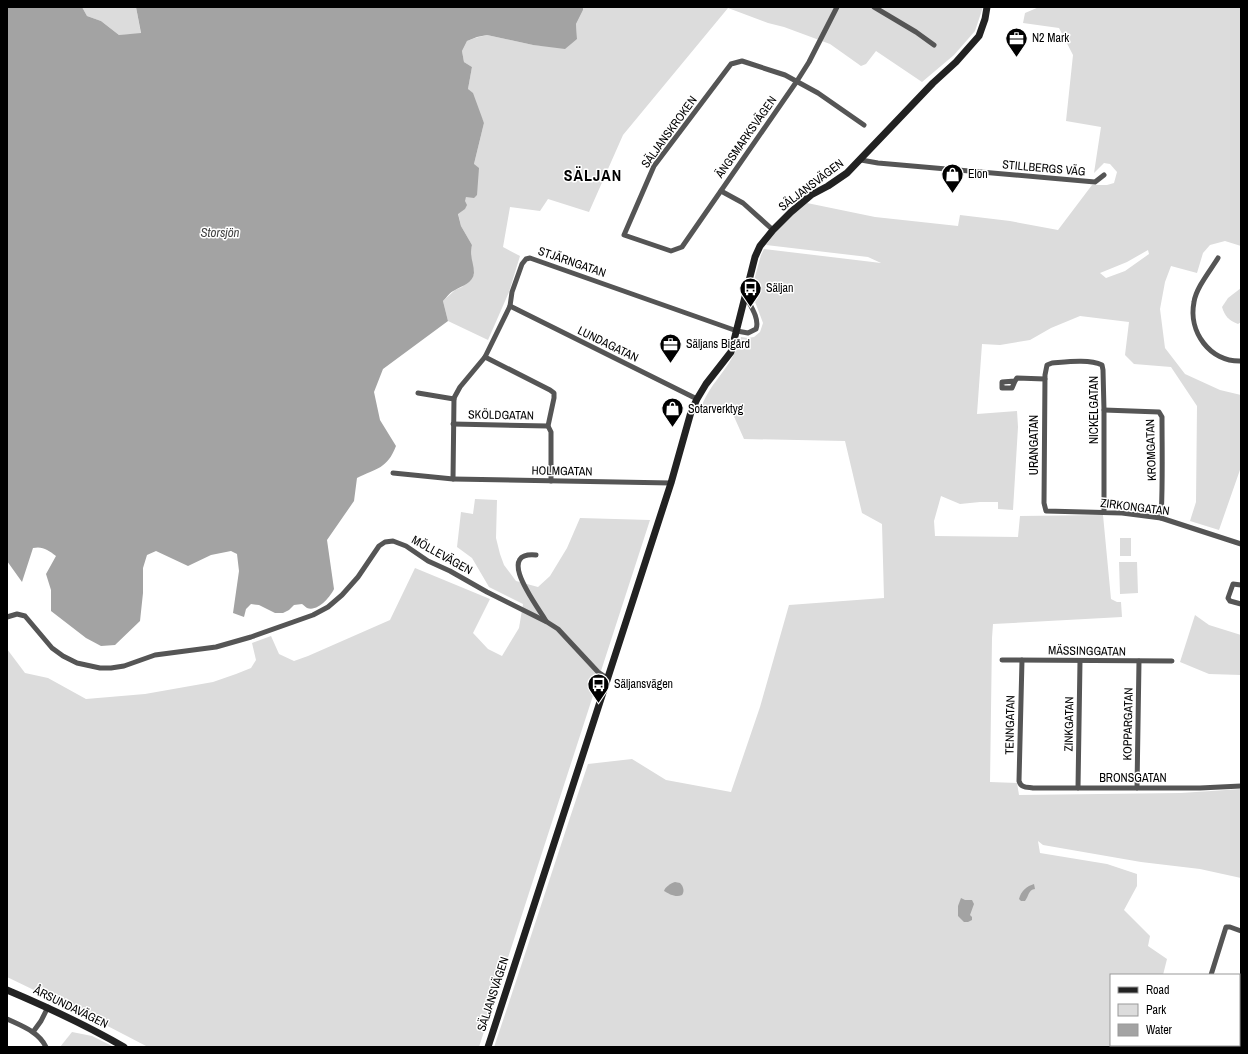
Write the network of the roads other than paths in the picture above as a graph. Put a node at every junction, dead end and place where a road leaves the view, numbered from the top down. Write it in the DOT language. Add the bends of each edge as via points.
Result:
graph roads {
  1 [pos="837,7"];
  2 [pos="874,7"];
  3 [pos="987,7"];
  4 [pos="934,45"];
  5 [pos="797,81"];
  6 [pos="864,125"];
  7 [pos="861,160"];
  8 [pos="1104,176"];
  9 [pos="721,191"];
  10 [pos="773,230"];
  11 [pos="1218,258"];
  12 [pos="745,295"];
  13 [pos="510,306"];
  14 [pos="737,331"];
  15 [pos="485,357"];
  16 [pos="1241,361"];
  17 [pos="1047,365"];
  18 [pos="1045,379"];
  19 [pos="1015,381"];
  20 [pos="418,394"];
  21 [pos="454,399"];
  22 [pos="697,399"];
  23 [pos="1104,410"];
  24 [pos="453,424"];
  25 [pos="548,426"];
  26 [pos="393,473"];
  27 [pos="453,479"];
  28 [pos="551,481"];
  29 [pos="670,483"];
  30 [pos="1046,511"];
  31 [pos="1104,512"];
  32 [pos="1161,518"];
  33 [pos="1241,544"];
  34 [pos="536,555"];
  35 [pos="1241,585"];
  36 [pos="1241,604"];
  37 [pos="7,617"];
  38 [pos="547,622"];
  39 [pos="1002,660"];
  40 [pos="1022,660"];
  41 [pos="1080,661"];
  42 [pos="1139,661"];
  43 [pos="1172,661"];
  44 [pos="607,678"];
  45 [pos="1241,786"];
  46 [pos="1025,787"];
  47 [pos="1078,788"];
  48 [pos="1137,788"];
  49 [pos="1241,930"];
  50 [pos="1211,974"];
  51 [pos="7,990"];
  52 [pos="48,1007"];
  53 [pos="7,1019"];
  54 [pos="33,1032"];
  55 [pos="46,1047"];
  56 [pos="124,1047"];
  57 [pos="488,1047"];
  1 -- 5 [label="street, ÄNGSMARKSVÄGEN"];
  2 -- 4 [label="street"];
  3 -- 7 [label="street, SÄLJANSVÄGEN" via="986,19 979,36"];
  5 -- 6 [label="street, SÄLJANSKROKEN"];
  5 -- 9 [label="street, ÄNGSMARKSVÄGEN"];
  5 -- 9 [label="street, SÄLJANSKROKEN" via="785,74 746,62 731,64 654,166 624,235 671,251 682,247"];
  7 -- 8 [label="street, STILLBERGS VÄG" via="1095,182"];
  7 -- 10 [label="street, SÄLJANSVÄGEN" via="847,173 812,195"];
  9 -- 10 [label="street, ÄNGSMARKSVÄGEN" via="743,203"];
  10 -- 12 [label="street, SÄLJANSVÄGEN" via="757,251"];
  11 -- 16 [label="street" via="1194,300 1193,322 1198,335 1214,354 1225,359"];
  12 -- 14 [label="street, SÄLJANSVÄGEN"];
  12 -- 14 [label="street" via="757,326 748,333"];
  13 -- 14 [label="street, STJÄRNGATAN" via="522,264 526,258 530,258"];
  13 -- 15 [label="street, STJÄRNGATAN"];
  13 -- 22 [label="street, LUNDAGATAN"];
  14 -- 22 [label="street, SÄLJANSVÄGEN" via="732,352"];
  15 -- 21 [label="street, STJÄRNGATAN" via="460,387"];
  15 -- 25 [label="street" via="552,391 554,398"];
  17 -- 18 [label="street, URANGATAN"];
  17 -- 23 [label="street, NICKELGATAN" via="1090,362 1102,365"];
  18 -- 19 [label="street" via="1017,378"];
  18 -- 30 [label="street, URANGATAN"];
  20 -- 21 [label="street"];
  21 -- 24 [label="street, STJÄRNGATAN"];
  22 -- 29 [label="street, SÄLJANSVÄGEN"];
  23 -- 31 [label="street, NICKELGATAN"];
  23 -- 32 [label="street, KROMGATAN" via="1159,412 1162,417"];
  24 -- 25 [label="street, SKÖLDGATAN"];
  24 -- 27 [label="street, STJÄRNGATAN"];
  25 -- 28 [label="street"];
  26 -- 27 [label="street"];
  27 -- 28 [label="street, HOLMGATAN"];
  28 -- 29 [label="street, HOLMGATAN"];
  29 -- 44 [label="street, SÄLJANSVÄGEN"];
  30 -- 31 [label="street, ZIRKONGATAN"];
  31 -- 32 [label="street, ZIRKONGATAN"];
  32 -- 33 [label="street, ZIRKONGATAN"];
  34 -- 38 [label="street" via="521,557 518,569 526,589"];
  35 -- 36 [label="street" via="1233,584 1228,598"];
  37 -- 38 [label="street, MÖLLEVÄGEN" via="17,614 25,616 52,648 71,660 89,667 116,668 155,654 216,647 313,615 342,595 358,577 378,546 388,541 406,546 428,561"];
  38 -- 44 [label="street, MÖLLEVÄGEN" via="563,633 595,669"];
  39 -- 40 [label="street, MÄSSINGGATAN"];
  40 -- 41 [label="street, MÄSSINGGATAN"];
  40 -- 46 [label="street, TENNGATAN" via="1019,781"];
  41 -- 42 [label="street, MÄSSINGGATAN"];
  41 -- 47 [label="street, ZINKGATAN"];
  42 -- 43 [label="street, MÄSSINGGATAN"];
  42 -- 48 [label="street, KOPPARGATAN"];
  44 -- 57 [label="street, SÄLJANSVÄGEN"];
  45 -- 48 [label="street, BRONSGATAN"];
  46 -- 47 [label="street, BRONSGATAN"];
  47 -- 48 [label="street, BRONSGATAN"];
  49 -- 50 [label="street" via="1226,927"];
  51 -- 52 [label="street, ÅRSUNDAVÄGEN"];
  52 -- 54 [label="street"];
  52 -- 56 [label="street, ÅRSUNDAVÄGEN"];
  53 -- 54 [label="street"];
  54 -- 55 [label="street"];
}
